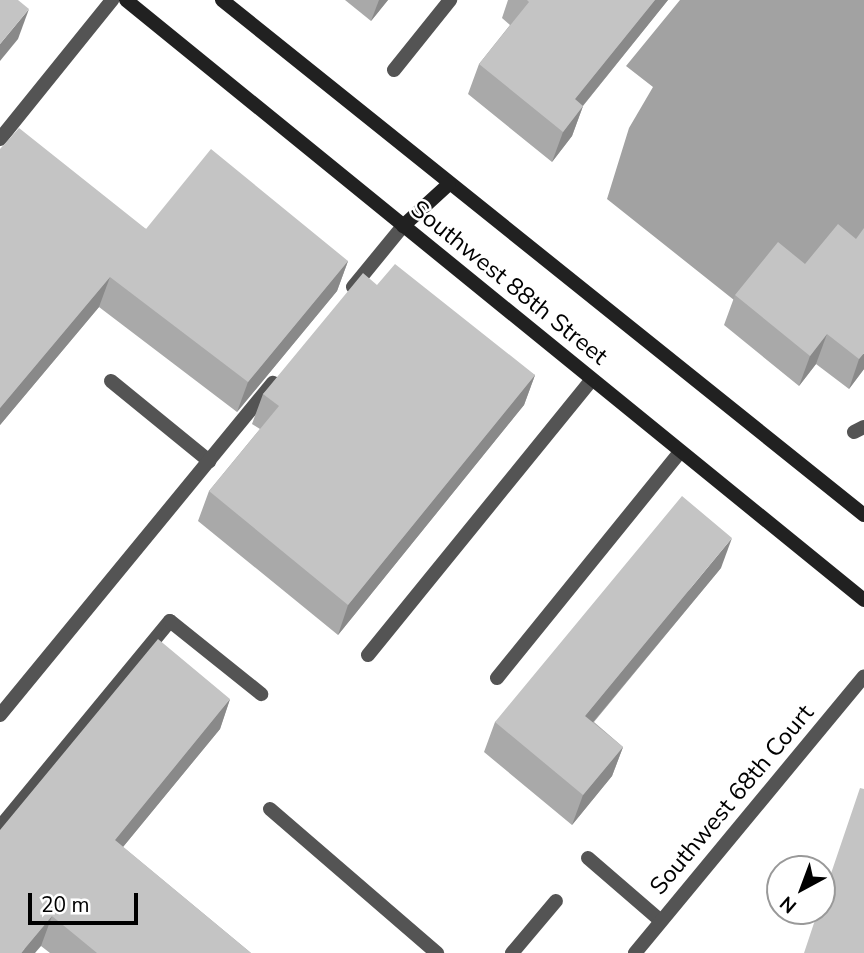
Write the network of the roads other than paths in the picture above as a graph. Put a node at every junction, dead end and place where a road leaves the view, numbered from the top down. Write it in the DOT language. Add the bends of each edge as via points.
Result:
graph roads {
  1 [pos="112,0"];
  2 [pos="126,0"];
  3 [pos="222,0"];
  4 [pos="450,0"];
  5 [pos="394,70"];
  6 [pos="0,139"];
  7 [pos="450,184"];
  8 [pos="403,226"];
  9 [pos="342,300"];
  10 [pos="288,365"];
  11 [pos="592,379"];
  12 [pos="111,381"];
  13 [pos="680,452"];
  14 [pos="209,461"];
  15 [pos="864,515"];
  16 [pos="864,600"];
  17 [pos="368,655"];
  18 [pos="864,676"];
  19 [pos="496,678"];
  20 [pos="261,694"];
  21 [pos="0,715"];
  22 [pos="270,809"];
  23 [pos="0,827"];
  24 [pos="588,858"];
  25 [pos="556,901"];
  26 [pos="661,921"];
  27 [pos="437,953"];
  28 [pos="512,953"];
  29 [pos="635,953"];
  1 -- 6 [label="street"];
  2 -- 8 [label="street, Southwest 88th Street"];
  3 -- 7 [label="street, Southwest 88th Street"];
  4 -- 5 [label="street"];
  7 -- 8 [label="street"];
  7 -- 15 [label="street, Southwest 88th Street"];
  8 -- 9 [label="street"];
  8 -- 11 [label="street, Southwest 88th Street"];
  10 -- 14 [label="street"];
  11 -- 13 [label="street, Southwest 88th Street"];
  11 -- 17 [label="street"];
  12 -- 14 [label="street"];
  13 -- 16 [label="street, Southwest 88th Street"];
  13 -- 19 [label="street"];
  14 -- 21 [label="street"];
  18 -- 26 [label="street, Southwest 68th Court"];
  20 -- 23 [label="street" via="170,621"];
  22 -- 27 [label="street"];
  24 -- 26 [label="street"];
  25 -- 28 [label="street"];
  26 -- 29 [label="street, Southwest 68th Court"];
}
